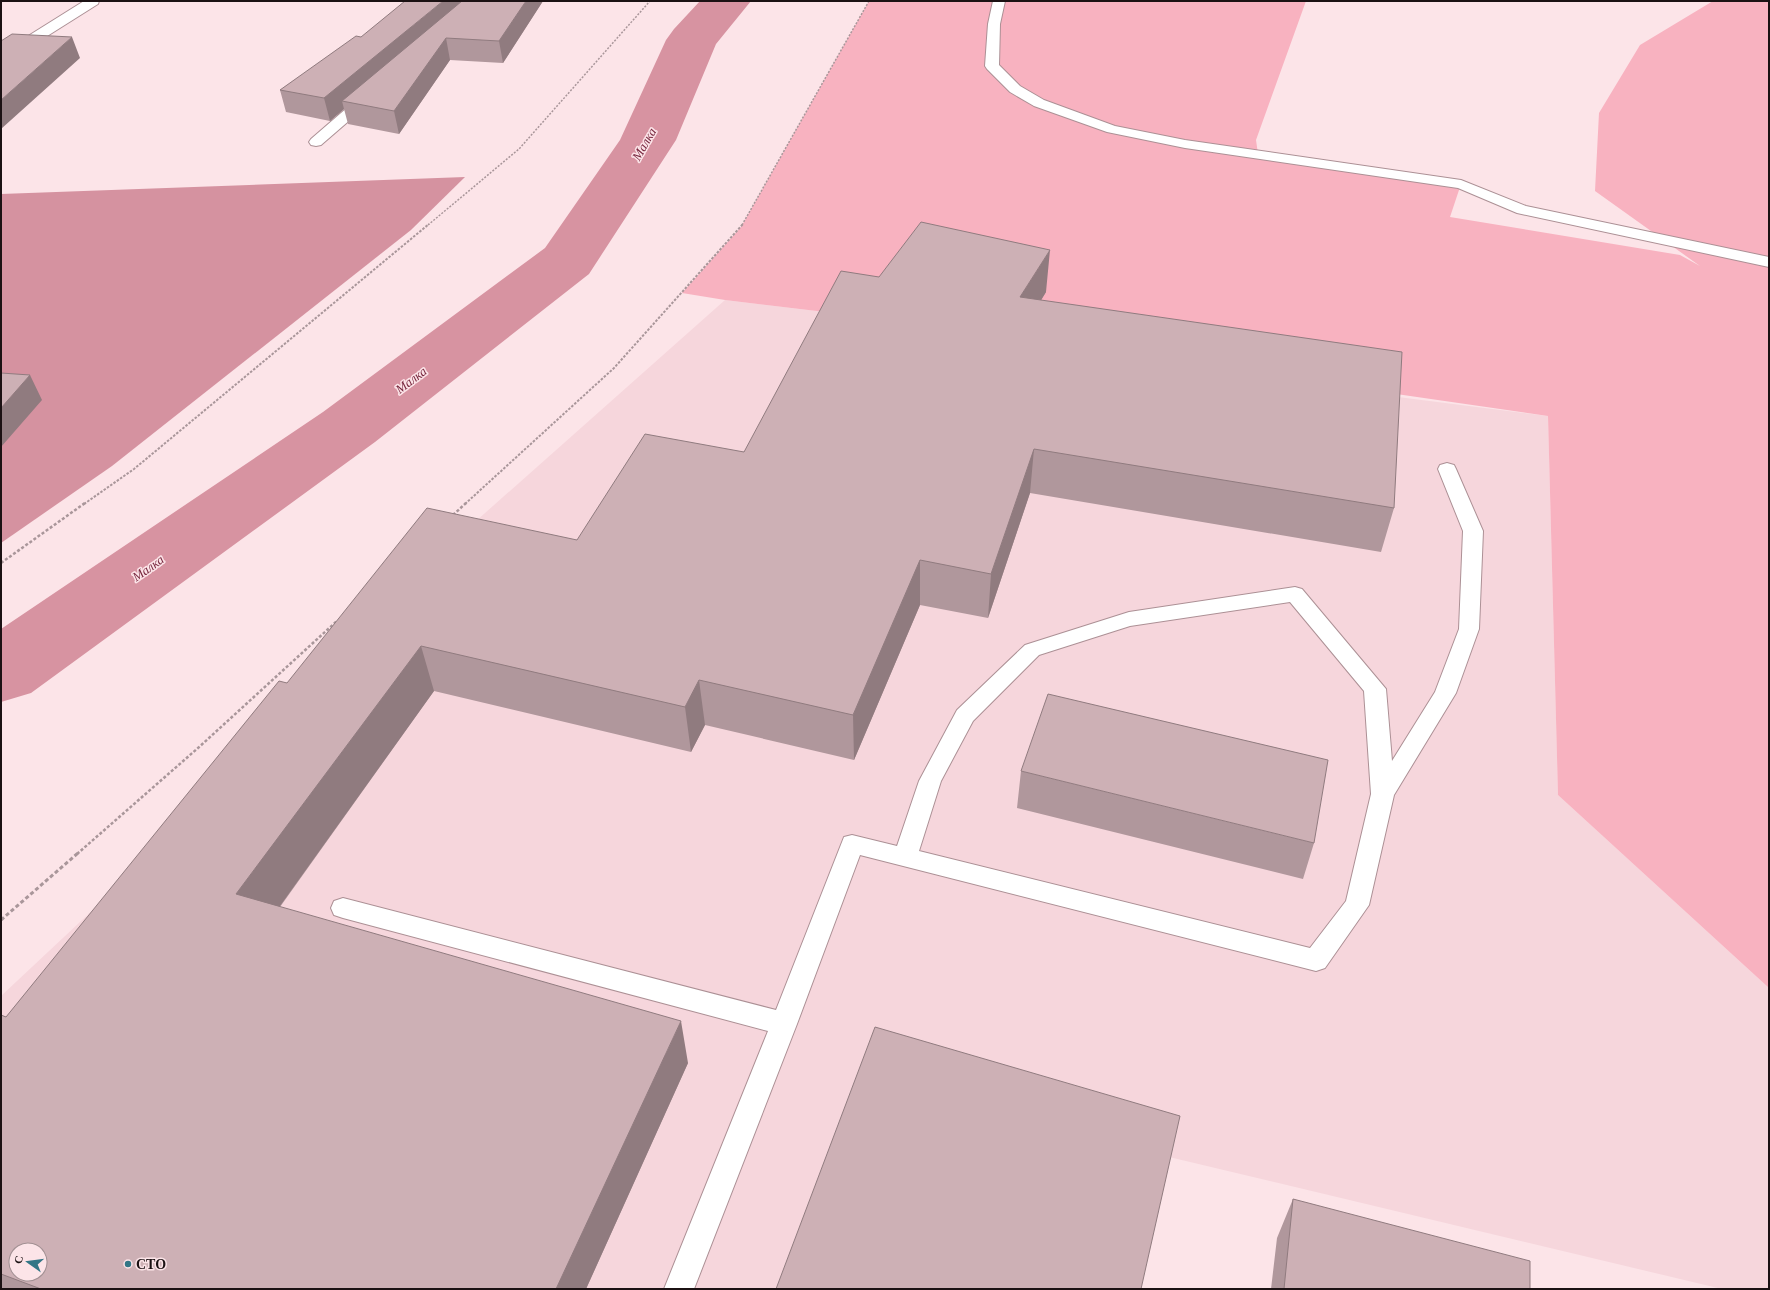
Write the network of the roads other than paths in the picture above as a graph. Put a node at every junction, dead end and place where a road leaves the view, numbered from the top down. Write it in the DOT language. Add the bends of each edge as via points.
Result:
graph roads {
  1 [pos="93,1"];
  2 [pos="999,1"];
  3 [pos="1,59"];
  4 [pos="381,86"];
  5 [pos="316,142"];
  6 [pos="1769,262"];
  7 [pos="1447,469"];
  8 [pos="1383,794"];
  9 [pos="904,857"];
  10 [pos="343,908"];
  11 [pos="784,1024"];
  12 [pos="679,1289"];
  1 -- 3 [label="street"];
  2 -- 6 [label="lane" via="994,24 992,66 1015,88 1039,103 1112,129 1185,144 1461,184 1522,210"];
  4 -- 5 [label="street"];
  7 -- 8 [label="lane" via="1473,531 1469,629 1445,693"];
  8 -- 9 [label="lane" via="1357,905 1316,960"];
  8 -- 9 [label="lane" via="1376,689 1295,594 1129,619 1032,650 965,716 930,781"];
  9 -- 11 [label="lane" via="852,844"];
  10 -- 11 [label="lane"];
  11 -- 12 [label="lane"];
}
